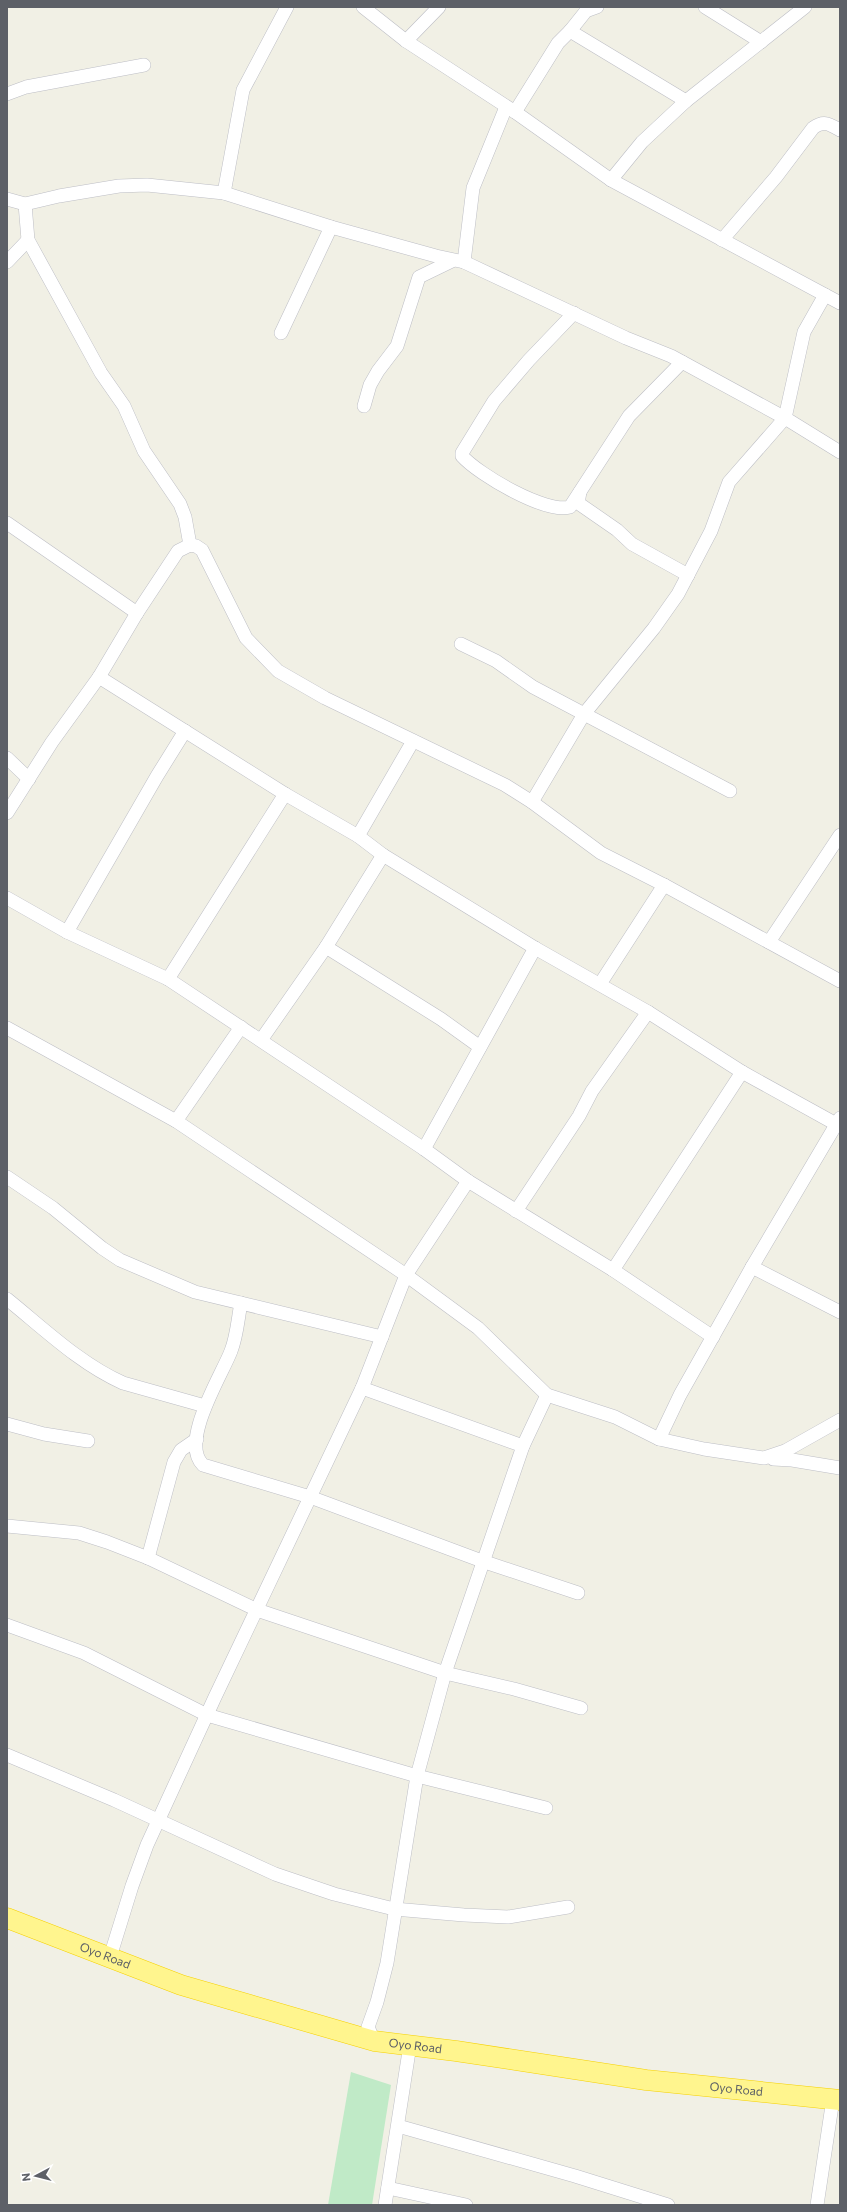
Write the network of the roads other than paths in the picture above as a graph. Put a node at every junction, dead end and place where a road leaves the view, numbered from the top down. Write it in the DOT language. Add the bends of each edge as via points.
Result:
graph roads {
  1 [pos="287,7"];
  2 [pos="363,7"];
  3 [pos="439,7"];
  4 [pos="597,7"];
  5 [pos="705,7"];
  6 [pos="805,7"];
  7 [pos="570,31"];
  8 [pos="406,41"];
  9 [pos="761,42"];
  10 [pos="144,65"];
  11 [pos="7,94"];
  12 [pos="686,101"];
  13 [pos="510,109"];
  14 [pos="840,130"];
  15 [pos="611,180"];
  16 [pos="224,193"];
  17 [pos="7,199"];
  18 [pos="25,204"];
  19 [pos="332,228"];
  20 [pos="28,240"];
  21 [pos="722,240"];
  22 [pos="458,261"];
  23 [pos="7,262"];
  24 [pos="825,295"];
  25 [pos="840,303"];
  26 [pos="574,313"];
  27 [pos="281,333"];
  28 [pos="682,362"];
  29 [pos="364,406"];
  30 [pos="785,418"];
  31 [pos="840,452"];
  32 [pos="580,492"];
  33 [pos="7,523"];
  34 [pos="190,545"];
  35 [pos="688,575"];
  36 [pos="137,613"];
  37 [pos="461,644"];
  38 [pos="99,677"];
  39 [pos="584,714"];
  40 [pos="185,731"];
  41 [pos="414,741"];
  42 [pos="7,758"];
  43 [pos="29,779"];
  44 [pos="730,792"];
  45 [pos="285,794"];
  46 [pos="532,802"];
  47 [pos="7,813"];
  48 [pos="358,836"];
  49 [pos="838,843"];
  50 [pos="383,855"];
  51 [pos="664,885"];
  52 [pos="7,898"];
  53 [pos="67,932"];
  54 [pos="769,942"];
  55 [pos="326,947"];
  56 [pos="535,948"];
  57 [pos="168,978"];
  58 [pos="840,981"];
  59 [pos="600,984"];
  60 [pos="648,1012"];
  61 [pos="241,1026"];
  62 [pos="7,1028"];
  63 [pos="261,1040"];
  64 [pos="480,1047"];
  65 [pos="742,1072"];
  66 [pos="176,1121"];
  67 [pos="838,1121"];
  68 [pos="424,1149"];
  69 [pos="7,1177"];
  70 [pos="468,1181"];
  71 [pos="516,1211"];
  72 [pos="752,1267"];
  73 [pos="613,1270"];
  74 [pos="406,1275"];
  75 [pos="7,1299"];
  76 [pos="241,1303"];
  77 [pos="840,1312"];
  78 [pos="382,1337"];
  79 [pos="713,1337"];
  80 [pos="362,1388"];
  81 [pos="547,1395"];
  82 [pos="205,1406"];
  83 [pos="840,1420"];
  84 [pos="7,1424"];
  85 [pos="196,1439"];
  86 [pos="659,1439"];
  87 [pos="88,1441"];
  88 [pos="523,1446"];
  89 [pos="764,1458"];
  90 [pos="840,1468"];
  91 [pos="310,1497"];
  92 [pos="7,1526"];
  93 [pos="148,1558"];
  94 [pos="482,1561"];
  95 [pos="578,1593"];
  96 [pos="257,1610"];
  97 [pos="7,1625"];
  98 [pos="445,1672"];
  99 [pos="581,1708"];
  100 [pos="207,1715"];
  101 [pos="7,1755"];
  102 [pos="417,1776"];
  103 [pos="546,1808"];
  104 [pos="159,1822"];
  105 [pos="568,1907"];
  106 [pos="394,1909"];
  107 [pos="7,1918"];
  108 [pos="110,1957"];
  109 [pos="374,2041"];
  110 [pos="410,2046"];
  111 [pos="837,2100"];
  112 [pos="398,2126"];
  113 [pos="388,2188"];
  114 [pos="385,2205"];
  115 [pos="466,2205"];
  116 [pos="668,2205"];
  117 [pos="817,2205"];
  1 -- 16 [label="street" via="243,90"];
  2 -- 8 [label="street"];
  3 -- 8 [label="street"];
  4 -- 7 [label="street" via="586,11"];
  5 -- 9 [label="street"];
  6 -- 9 [label="street"];
  7 -- 12 [label="street"];
  7 -- 13 [label="street" via="558,43"];
  8 -- 13 [label="street"];
  9 -- 12 [label="street"];
  10 -- 11 [label="street" via="26,87"];
  12 -- 15 [label="street" via="642,142"];
  13 -- 15 [label="street"];
  13 -- 22 [label="street" via="473,188"];
  14 -- 21 [label="street" via="829,123 820,123 813,128 776,177"];
  15 -- 21 [label="street"];
  16 -- 18 [label="street" via="147,185 119,186"];
  16 -- 19 [label="street"];
  17 -- 18 [label="street"];
  18 -- 20 [label="street"];
  19 -- 22 [label="street"];
  19 -- 27 [label="street"];
  20 -- 23 [label="street"];
  20 -- 34 [label="street" via="101,373 124,406 144,451 180,504"];
  21 -- 24 [label="street"];
  22 -- 26 [label="street"];
  22 -- 29 [label="street" via="419,277 397,346 370,385"];
  24 -- 25 [label="street"];
  24 -- 30 [label="street" via="804,332"];
  26 -- 28 [label="street"];
  26 -- 32 [label="street" via="494,401 463,450 462,456 489,478 552,507 570,507"];
  28 -- 30 [label="street"];
  28 -- 32 [label="street" via="629,416"];
  30 -- 31 [label="street"];
  30 -- 35 [label="street" via="729,482 710,531"];
  32 -- 35 [label="street" via="578,503 632,544"];
  33 -- 36 [label="street"];
  34 -- 36 [label="street" via="178,551"];
  34 -- 41 [label="street" via="202,550 246,638 278,670 325,698"];
  35 -- 39 [label="street" via="654,628"];
  36 -- 38 [label="street"];
  37 -- 39 [label="street" via="496,661 533,687"];
  38 -- 40 [label="street"];
  38 -- 43 [label="street"];
  39 -- 44 [label="street"];
  39 -- 46 [label="street"];
  40 -- 45 [label="street"];
  40 -- 53 [label="street"];
  41 -- 46 [label="street" via="475,769"];
  41 -- 48 [label="street"];
  42 -- 43 [label="street"];
  43 -- 47 [label="street"];
  45 -- 48 [label="street"];
  45 -- 57 [label="street"];
  46 -- 51 [label="street" via="601,853"];
  48 -- 50 [label="street"];
  49 -- 54 [label="street"];
  50 -- 55 [label="street"];
  50 -- 56 [label="street"];
  51 -- 54 [label="street"];
  51 -- 59 [label="street"];
  52 -- 53 [label="street"];
  53 -- 57 [label="street"];
  54 -- 58 [label="street"];
  55 -- 63 [label="street"];
  55 -- 64 [label="street" via="441,1019"];
  56 -- 59 [label="street"];
  56 -- 64 [label="street"];
  57 -- 61 [label="street"];
  59 -- 60 [label="street"];
  60 -- 65 [label="street"];
  60 -- 71 [label="street" via="592,1092"];
  61 -- 63 [label="street"];
  61 -- 66 [label="street"];
  62 -- 66 [label="street"];
  63 -- 68 [label="street"];
  64 -- 68 [label="street"];
  65 -- 67 [label="street"];
  65 -- 73 [label="street"];
  66 -- 74 [label="street"];
  67 -- 72 [label="street"];
  68 -- 70 [label="street"];
  69 -- 76 [label="street" via="53,1208 120,1260 195,1292"];
  70 -- 71 [label="street"];
  70 -- 74 [label="street"];
  71 -- 73 [label="street"];
  72 -- 77 [label="street"];
  72 -- 79 [label="street"];
  73 -- 79 [label="street"];
  74 -- 78 [label="street"];
  74 -- 81 [label="street" via="478,1328"];
  75 -- 82 [label="street" via="77,1355 112,1378"];
  76 -- 78 [label="street"];
  76 -- 82 [label="street" via="232,1350"];
  78 -- 80 [label="street"];
  79 -- 86 [label="street" via="680,1395"];
  80 -- 88 [label="street"];
  80 -- 91 [label="street"];
  81 -- 86 [label="street" via="614,1417"];
  81 -- 88 [label="street"];
  82 -- 85 [label="street"];
  83 -- 89 [label="street" via="785,1451"];
  84 -- 87 [label="street"];
  85 -- 91 [label="street" via="197,1456 203,1465"];
  85 -- 93 [label="street" via="181,1450 174,1462"];
  86 -- 89 [label="street"];
  88 -- 94 [label="street"];
  89 -- 90 [label="street"];
  91 -- 94 [label="street"];
  91 -- 96 [label="street"];
  92 -- 93 [label="street" via="79,1533"];
  93 -- 96 [label="street"];
  94 -- 95 [label="street"];
  94 -- 98 [label="street"];
  96 -- 98 [label="street"];
  96 -- 100 [label="street"];
  97 -- 100 [label="street" via="84,1653"];
  98 -- 99 [label="street"];
  98 -- 102 [label="street"];
  100 -- 102 [label="street"];
  100 -- 104 [label="street"];
  101 -- 104 [label="street"];
  102 -- 103 [label="street"];
  102 -- 106 [label="street"];
  104 -- 106 [label="street" via="275,1874 334,1894"];
  104 -- 108 [label="street" via="147,1845 132,1886"];
  105 -- 106 [label="street" via="508,1917"];
  106 -- 109 [label="street" via="387,1963 368,2028"];
  107 -- 108 [label="highway, Oyo Road"];
  108 -- 109 [label="highway, Oyo Road" via="181,1985"];
  109 -- 110 [label="highway, Oyo Road"];
  110 -- 111 [label="highway, Oyo Road" via="646,2080"];
  110 -- 112 [label="street"];
  111 -- 117 [label="street"];
  112 -- 113 [label="street"];
  112 -- 116 [label="street"];
  113 -- 114 [label="street"];
  113 -- 115 [label="street"];
}
